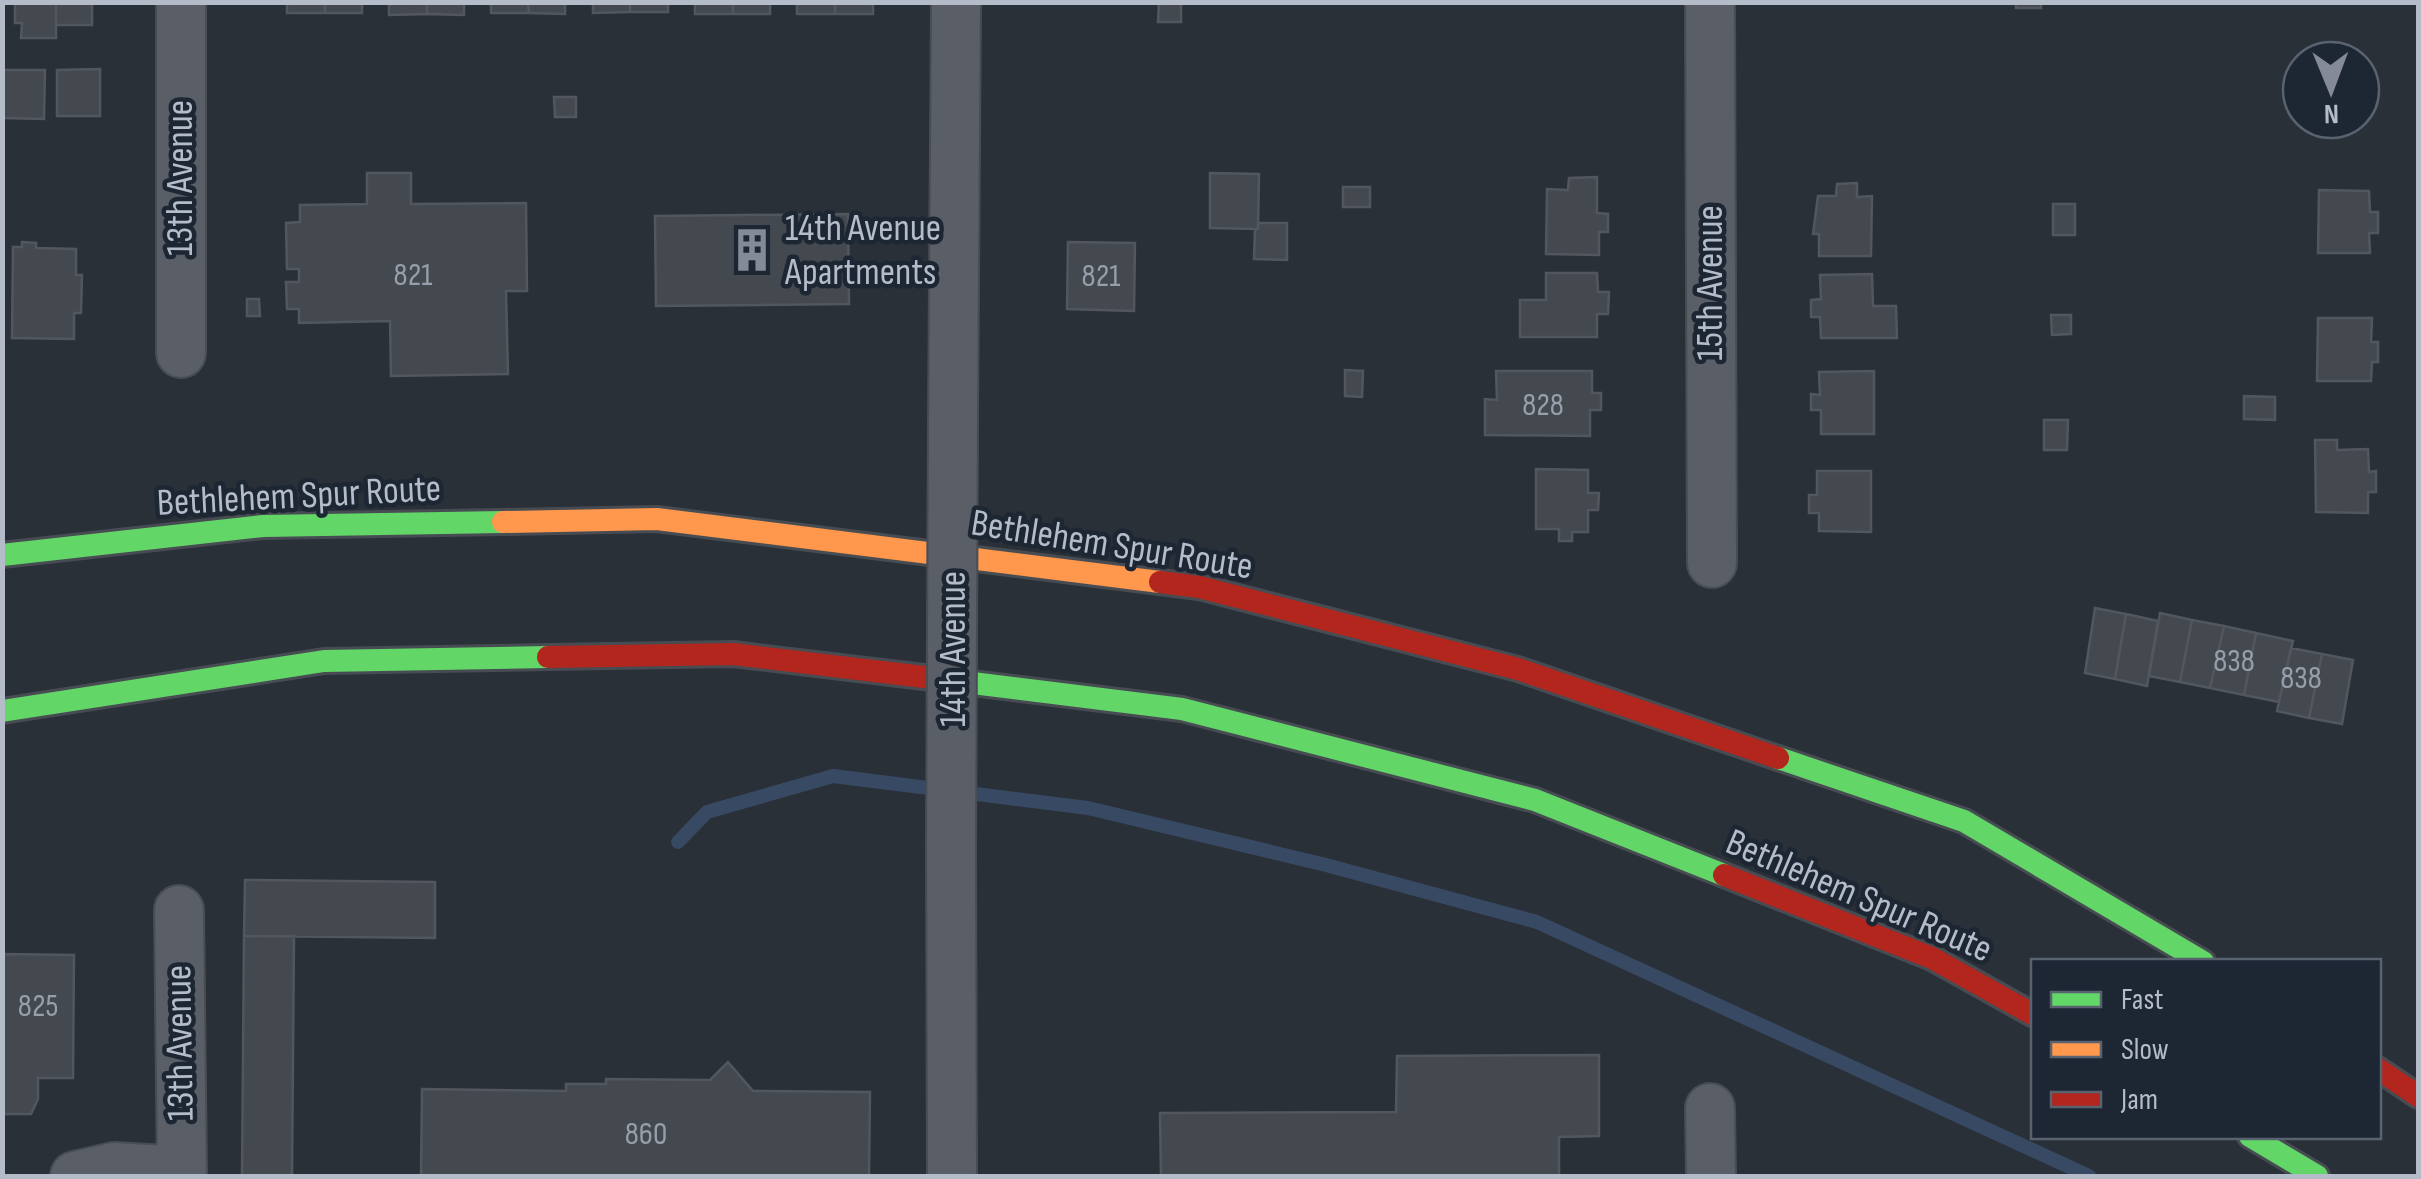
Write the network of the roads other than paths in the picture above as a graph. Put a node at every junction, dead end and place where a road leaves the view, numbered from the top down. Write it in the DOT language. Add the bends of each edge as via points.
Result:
graph roads {
  1 [pos="181,2"];
  2 [pos="956,2"];
  3 [pos="1710,2"];
  4 [pos="181,353"];
  5 [pos="2,555"];
  6 [pos="1712,563"];
  7 [pos="2,711"];
  8 [pos="179,910"];
  9 [pos="2198,959"];
  10 [pos="2031,1013"];
  11 [pos="2381,1071"];
  12 [pos="2418,1096"];
  13 [pos="1710,1108"];
  14 [pos="2255,1139"];
  15 [pos="182,1174"];
  16 [pos="75,1176"];
  17 [pos="952,1176"];
  18 [pos="1711,1176"];
  19 [pos="2317,1176"];
  1 -- 4 [label="street, 13th Avenue"];
  2 -- 17 [label="street, 14th Avenue, bridge"];
  3 -- 6 [label="street, 15th Avenue"];
  5 -- 9 [label="highway, Bethlehem Spur Route" via="263,526 657,519 1199,588 1518,669 1964,822"];
  7 -- 10 [label="highway, Bethlehem Spur Route" via="324,661 733,654 1182,709 1534,800 1932,958"];
  8 -- 15 [label="street, 13th Avenue"];
  11 -- 12 [label="highway"];
  13 -- 18 [label="street"];
  14 -- 19 [label="highway"];
  15 -- 16 [label="street" via="114,1167"];
}
